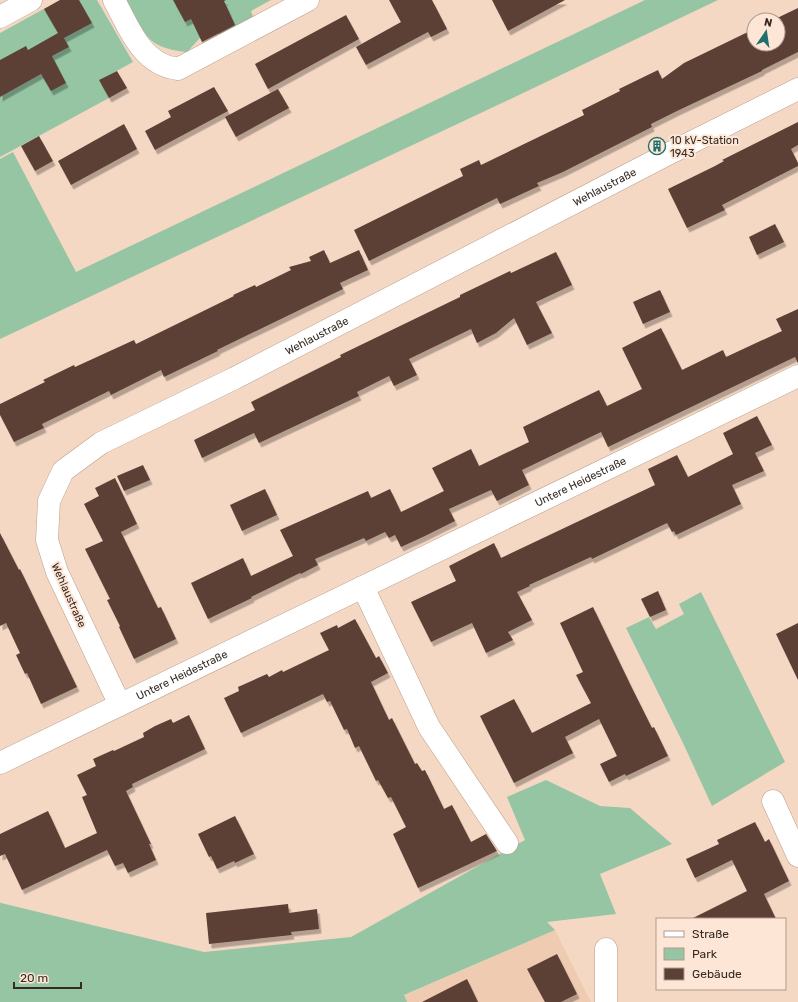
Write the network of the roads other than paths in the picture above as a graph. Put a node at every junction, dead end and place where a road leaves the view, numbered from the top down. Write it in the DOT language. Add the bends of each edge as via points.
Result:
graph roads {
  1 [pos="31,0"];
  2 [pos="114,0"];
  3 [pos="308,0"];
  4 [pos="0,17"];
  5 [pos="798,89"];
  6 [pos="798,376"];
  7 [pos="362,587"];
  8 [pos="120,704"];
  9 [pos="0,762"];
  10 [pos="773,801"];
  11 [pos="507,843"];
  12 [pos="798,856"];
  13 [pos="606,949"];
  14 [pos="606,1002"];
  1 -- 4 [label="street"];
  2 -- 3 [label="street" via="140,48 158,63 178,69"];
  5 -- 8 [label="street, Wehlaustraße" via="235,378 101,443 63,471 49,501 47,540 57,572"];
  6 -- 7 [label="street, Untere Heidestraße"];
  7 -- 8 [label="street, Untere Heidestraße"];
  7 -- 11 [label="street" via="428,727"];
  8 -- 9 [label="street, Untere Heidestraße"];
  10 -- 12 [label="street"];
  13 -- 14 [label="street"];
}
